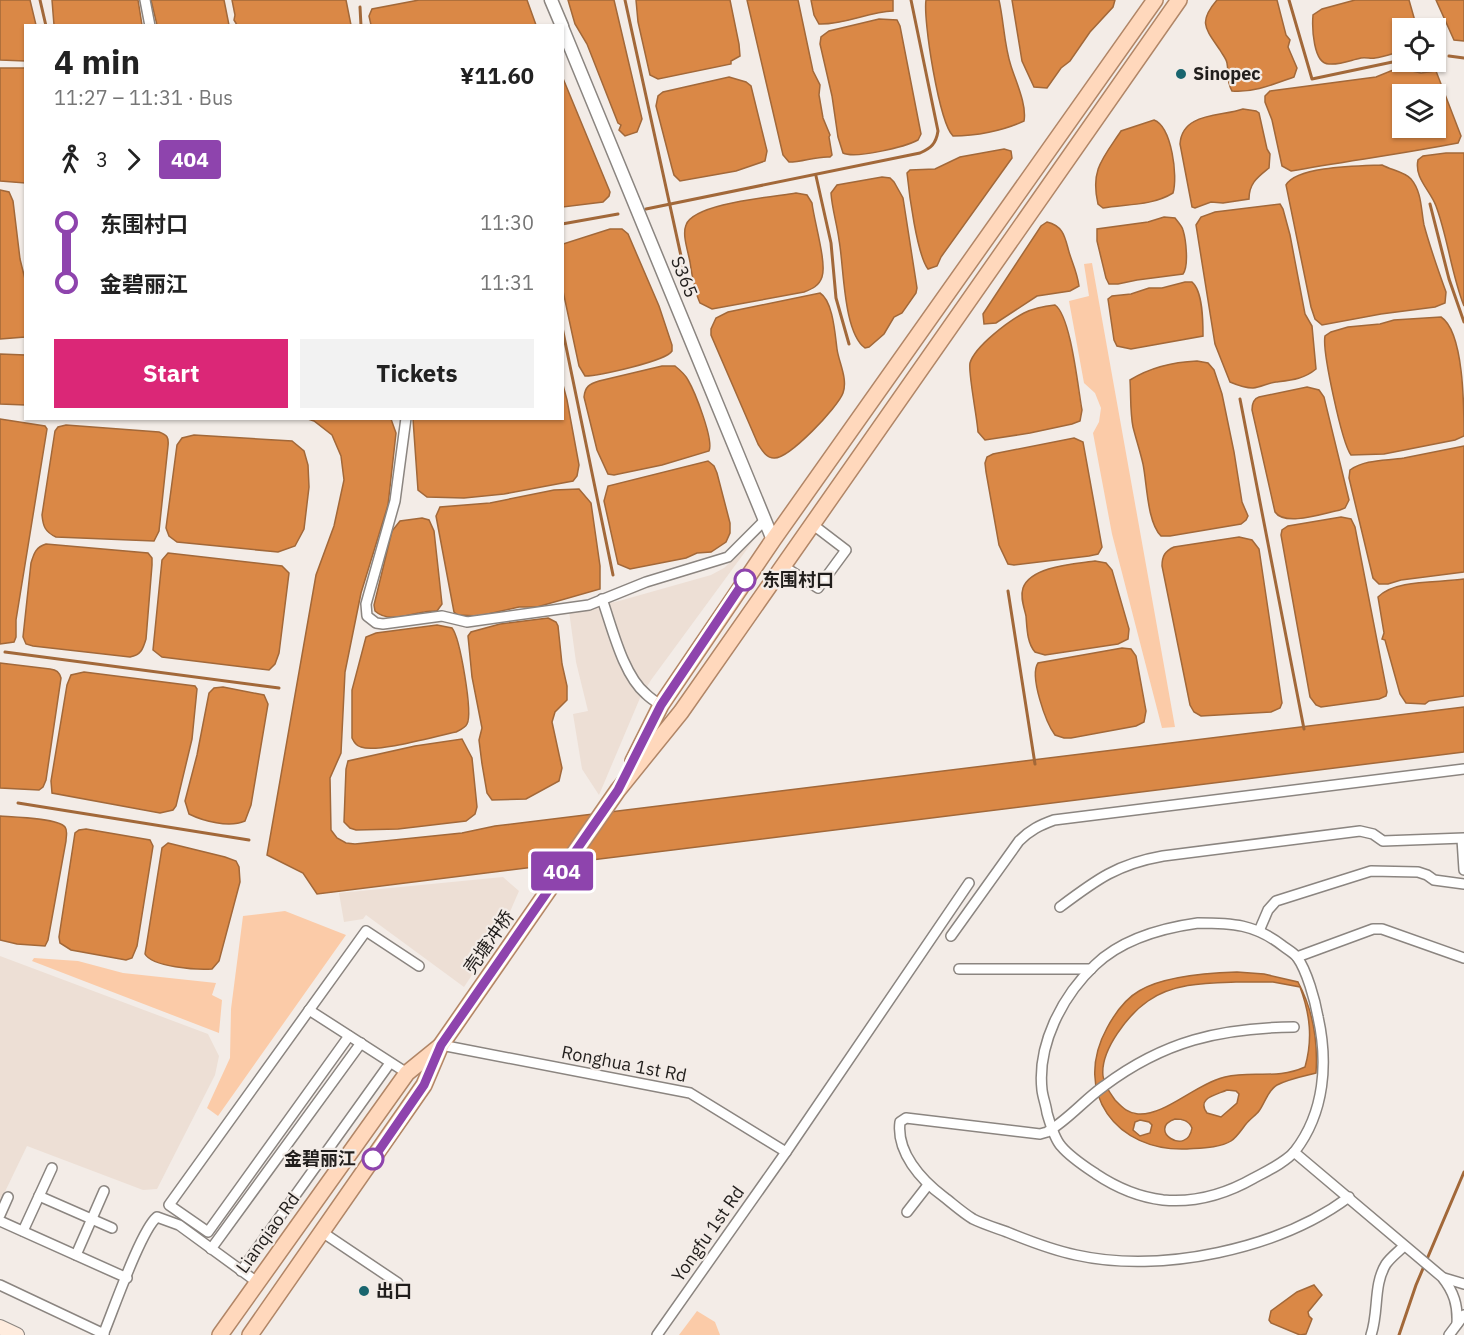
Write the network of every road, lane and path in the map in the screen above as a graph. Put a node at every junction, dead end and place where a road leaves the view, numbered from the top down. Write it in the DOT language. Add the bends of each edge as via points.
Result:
graph roads {
  1 [pos="145,0"];
  2 [pos="551,0"];
  3 [pos="1155,0"];
  4 [pos="1179,0"];
  5 [pos="1145,14"];
  6 [pos="150,24"];
  7 [pos="561,24"];
  8 [pos="1161,25"];
  9 [pos="564,31"];
  10 [pos="406,420"];
  11 [pos="765,520"];
  12 [pos="812,524"];
  13 [pos="773,540"];
  14 [pos="792,553"];
  15 [pos="783,566"];
  16 [pos="602,599"];
  17 [pos="661,705"];
  18 [pos="1464,769"];
  19 [pos="618,790"];
  20 [pos="1463,838"];
  21 [pos="1464,870"];
  22 [pos="969,883"];
  23 [pos="1464,884"];
  24 [pos="1060,907"];
  25 [pos="1259,931"];
  26 [pos="951,936"];
  27 [pos="1297,957"];
  28 [pos="1464,958"];
  29 [pos="418,966"];
  30 [pos="959,969"];
  31 [pos="1091,969"];
  32 [pos="309,1010"];
  33 [pos="453,1027"];
  34 [pos="1294,1027"];
  35 [pos="349,1036"];
  36 [pos="361,1043"];
  37 [pos="441,1045"];
  38 [pos="390,1063"];
  39 [pos="407,1073"];
  40 [pos="1053,1129"];
  41 [pos="786,1152"];
  42 [pos="1294,1152"];
  43 [pos="52,1168"];
  44 [pos="928,1185"];
  45 [pos="104,1191"];
  46 [pos="39,1196"];
  47 [pos="8,1197"];
  48 [pos="1349,1197"];
  49 [pos="907,1212"];
  50 [pos="0,1215"];
  51 [pos="92,1219"];
  52 [pos="0,1221"];
  53 [pos="112,1228"];
  54 [pos="23,1231"];
  55 [pos="322,1232"];
  56 [pos="1404,1246"];
  57 [pos="211,1249"];
  58 [pos="76,1255"];
  59 [pos="241,1270"];
  60 [pos="1442,1277"];
  61 [pos="127,1278"];
  62 [pos="257,1282"];
  63 [pos="398,1283"];
  64 [pos="1464,1284"];
  65 [pos="0,1285"];
  66 [pos="245,1299"];
  67 [pos="265,1314"];
  68 [pos="1464,1315"];
  69 [pos="1457,1324"];
  70 [pos="0,1327"];
  71 [pos="224,1329"];
  72 [pos="104,1334"];
  73 [pos="17,1335"];
  74 [pos="214,1335"];
  75 [pos="250,1335"];
  76 [pos="657,1335"];
  77 [pos="1371,1335"];
  78 [pos="1449,1335"];
  1 -- 6 [label="street"];
  2 -- 7 [label="street, S365"];
  3 -- 5 [label="main road"];
  4 -- 8 [label="main road"];
  5 -- 8 [label="main road"];
  5 -- 13 [label="main road"];
  8 -- 12 [label="main road"];
  9 -- 11 [label="street, S365"];
  10 -- 16 [label="street" via="395,501 366,604 370,619 383,624 442,616 467,622 589,605"];
  11 -- 13 [label="street, S365"];
  11 -- 16 [label="street" via="728,557"];
  12 -- 14 [label="main road"];
  12 -- 15 [label="street" via="846,550 818,588"];
  13 -- 14 [label="main road"];
  13 -- 17 [label="main road"];
  14 -- 15 [label="main road"];
  15 -- 19 [label="main road" via="681,712"];
  16 -- 17 [label="street" via="635,682"];
  17 -- 19 [label="main road"];
  18 -- 26 [label="street" via="1041,824 1019,841"];
  19 -- 33 [label="main road, 壳塘冲桥"];
  20 -- 21 [label="street"];
  20 -- 24 [label="street" via="1383,841 1360,831 1163,856 1118,868"];
  22 -- 41 [label="street, Yongfu 1st Rd"];
  23 -- 25 [label="street" via="1434,880 1418,872 1371,872 1276,901"];
  25 -- 27 [label="street"];
  25 -- 31 [label="street" via="1226,923 1171,927 1119,948"];
  27 -- 28 [label="street" via="1373,928"];
  27 -- 42 [label="street" via="1316,1005 1324,1056 1318,1106"];
  29 -- 32 [label="street" via="366,931"];
  30 -- 31 [label="street"];
  31 -- 40 [label="street" via="1061,1008 1049,1034 1042,1090"];
  32 -- 35 [label="street"];
  32 -- 35 [label="street" via="169,1205 208,1232"];
  33 -- 37 [label="main road, Lianqiao Rd"];
  34 -- 40 [label="street" via="1225,1031 1160,1052 1118,1076"];
  35 -- 36 [label="street"];
  36 -- 38 [label="street"];
  36 -- 57 [label="street"];
  37 -- 39 [label="main road, Lianqiao Rd"];
  37 -- 41 [label="street, Ronghua 1st Rd" via="690,1093"];
  37 -- 55 [label="main road, Lianqiao Rd" via="424,1085"];
  38 -- 39 [label="street"];
  38 -- 59 [label="street"];
  39 -- 62 [label="main road, Lianqiao Rd"];
  40 -- 42 [label="street" via="1059,1145 1106,1181 1133,1194 1163,1200 1194,1200 1220,1194 1246,1183"];
  40 -- 44 [label="street" via="1040,1134 902,1119 900,1135 908,1158"];
  41 -- 76 [label="street, Yongfu 1st Rd"];
  42 -- 48 [label="street"];
  43 -- 46 [label="street"];
  44 -- 48 [label="street" via="973,1218 1024,1239 1076,1256 1130,1262 1183,1259 1237,1249 1290,1230"];
  44 -- 49 [label="street"];
  45 -- 51 [label="street"];
  46 -- 51 [label="street"];
  46 -- 54 [label="street"];
  47 -- 50 [label="street"];
  48 -- 56 [label="street"];
  51 -- 53 [label="street"];
  51 -- 58 [label="street"];
  52 -- 54 [label="street"];
  54 -- 58 [label="street"];
  55 -- 63 [label="street"];
  55 -- 67 [label="main road, Lianqiao Rd"];
  56 -- 60 [label="street"];
  56 -- 77 [label="street" via="1387,1262 1380,1277"];
  57 -- 59 [label="street"];
  57 -- 61 [label="street" via="179,1225 157,1217"];
  58 -- 61 [label="street"];
  59 -- 62 [label="street"];
  60 -- 64 [label="street"];
  60 -- 69 [label="street" via="1455,1300"];
  61 -- 72 [label="street"];
  62 -- 66 [label="main road, Lianqiao Rd"];
  65 -- 72 [label="street"];
  66 -- 67 [label="main road"];
  66 -- 71 [label="main road, Lianqiao Rd"];
  67 -- 75 [label="main road, Lianqiao Rd"];
  68 -- 69 [label="street"];
  69 -- 78 [label="street"];
  70 -- 73 [label="main road"];
  71 -- 74 [label="main road, Lianqiao Rd"];
}
